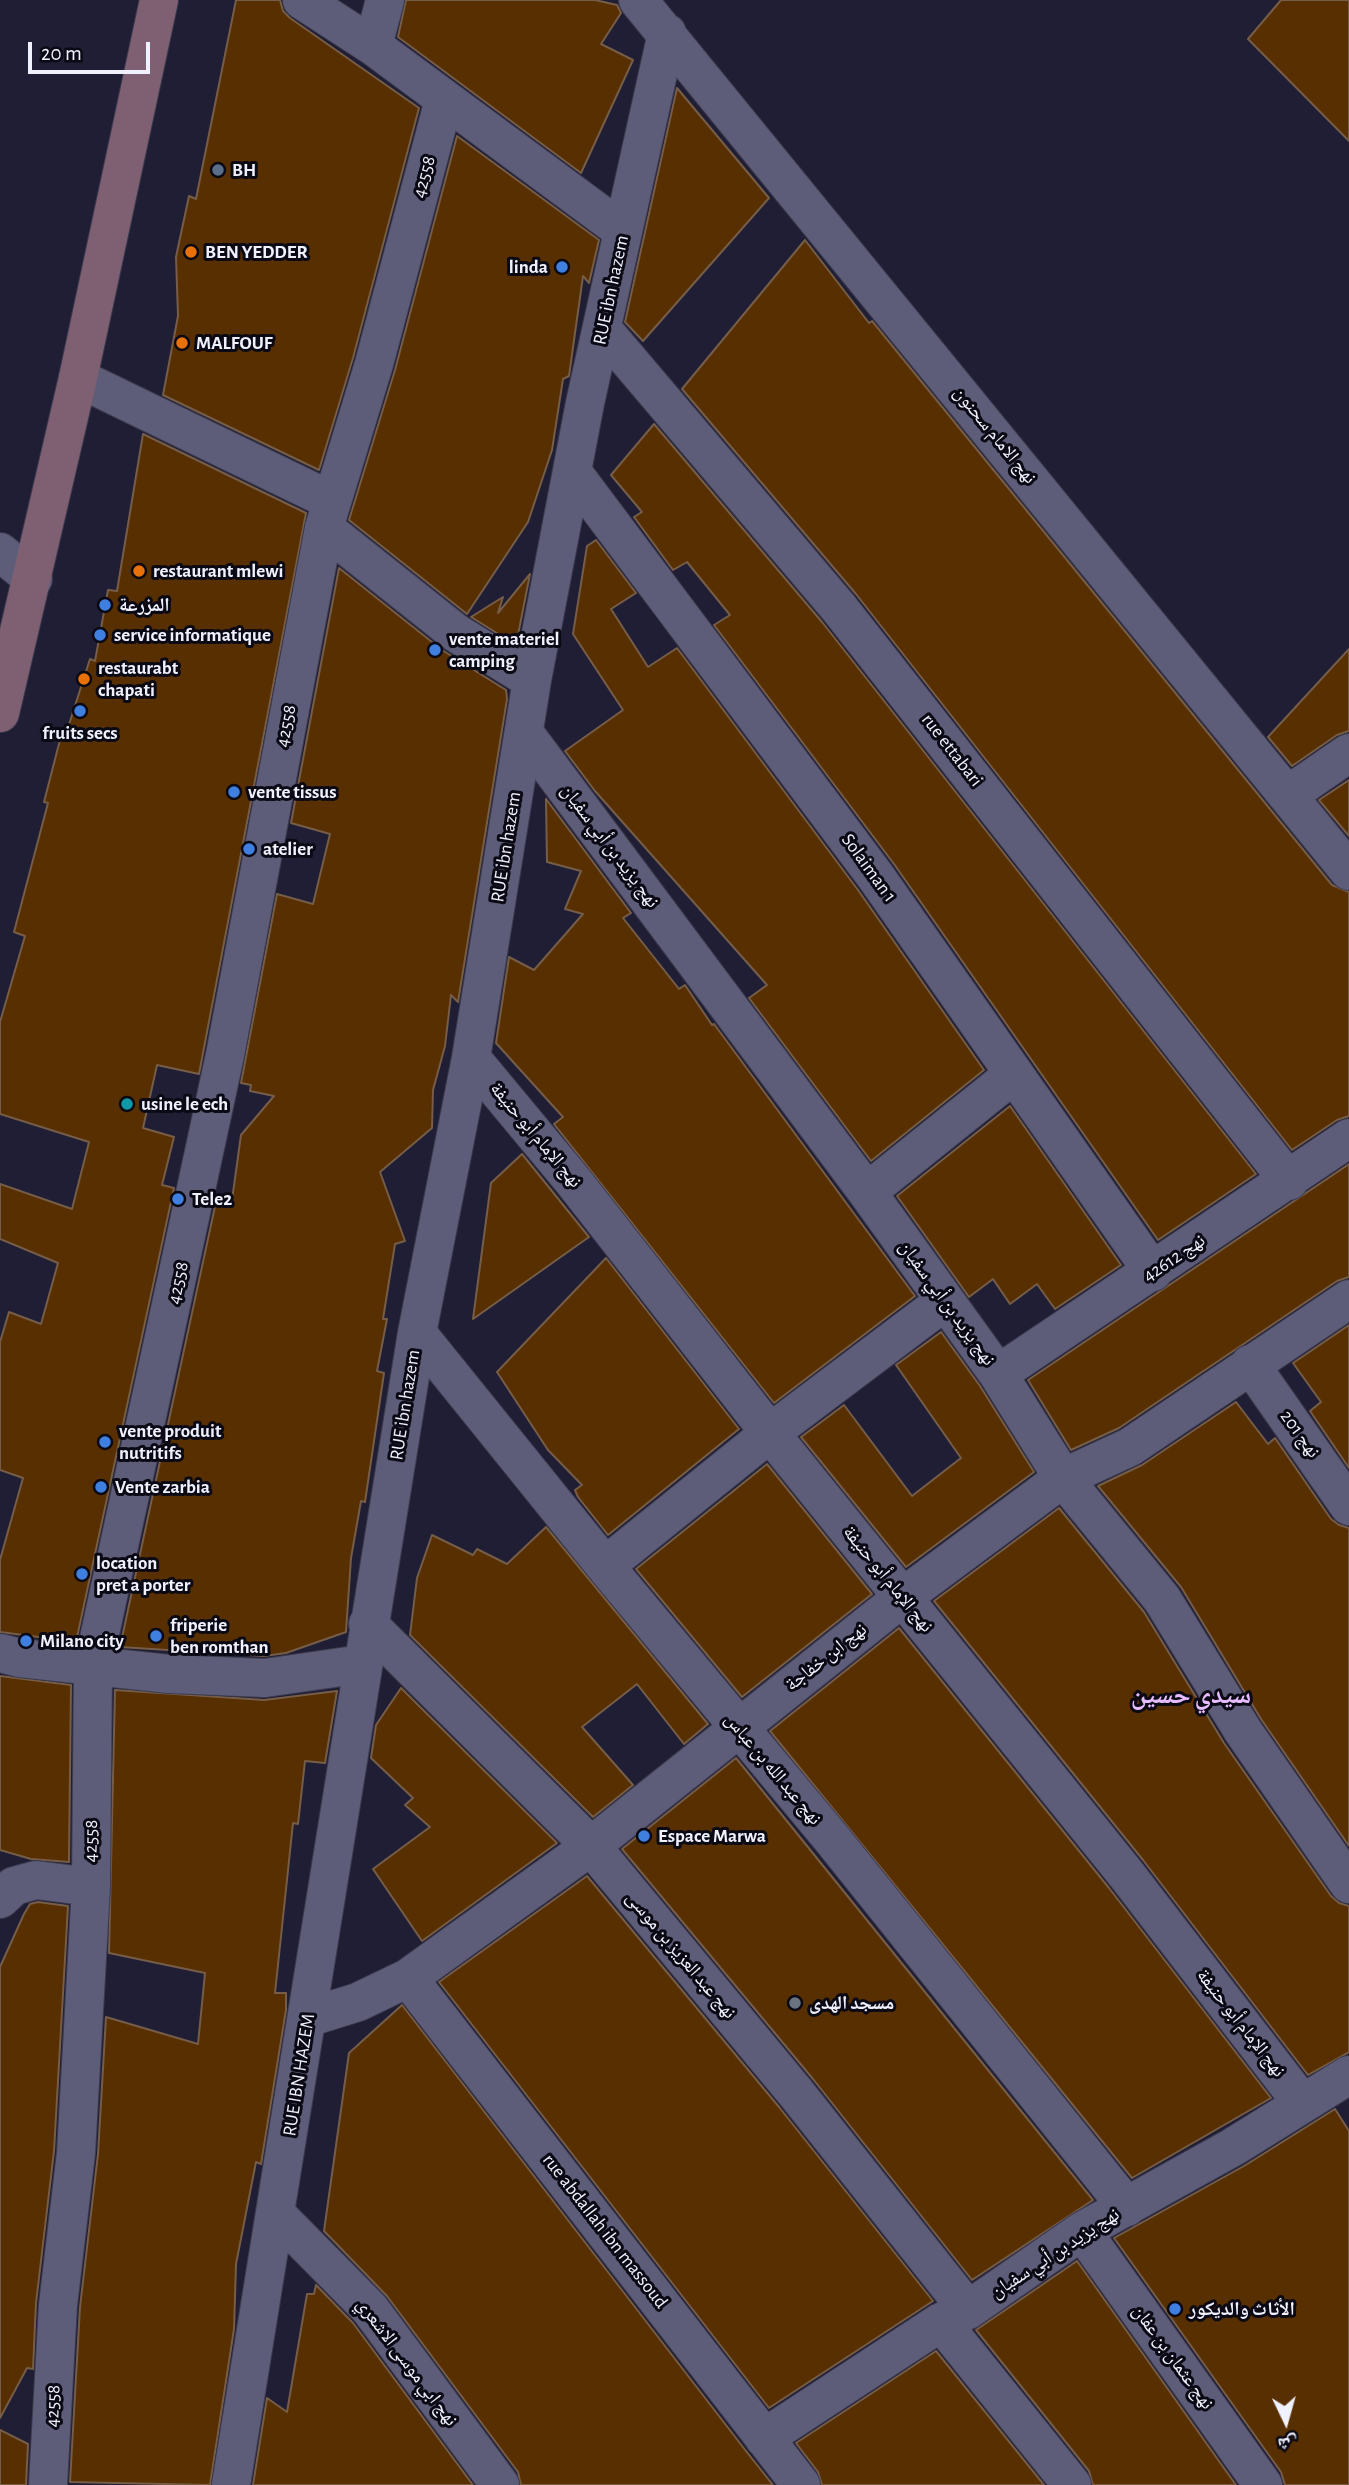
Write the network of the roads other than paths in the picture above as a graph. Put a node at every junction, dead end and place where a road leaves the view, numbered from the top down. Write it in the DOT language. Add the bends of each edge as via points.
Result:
graph roads {
  1 [pos="159,0"];
  2 [pos="302,0"];
  3 [pos="385,0"];
  4 [pos="638,0"];
  5 [pos="667,33"];
  6 [pos="373,46"];
  7 [pos="444,100"];
  8 [pos="623,231"];
  9 [pos="603,330"];
  10 [pos="78,378"];
  11 [pos="573,473"];
  12 [pos="328,514"];
  13 [pos="0,552"];
  14 [pos="33,579"];
  15 [pos="532,680"];
  16 [pos="0,713"];
  17 [pos="525,734"];
  18 [pos="1349,753"];
  19 [pos="1288,795"];
  20 [pos="1349,871"];
  21 [pos="471,1058"];
  22 [pos="1014,1074"];
  23 [pos="1349,1138"];
  24 [pos="1289,1181"];
  25 [pos="867,1192"];
  26 [pos="1153,1272"];
  27 [pos="1349,1299"];
  28 [pos="945,1301"];
  29 [pos="417,1333"];
  30 [pos="1250,1364"];
  31 [pos="998,1374"];
  32 [pos="770,1433"];
  33 [pos="1063,1478"];
  34 [pos="1349,1506"];
  35 [pos="605,1566"];
  36 [pos="903,1597"];
  37 [pos="369,1624"];
  38 [pos="0,1653"];
  39 [pos="362,1664"];
  40 [pos="93,1666"];
  41 [pos="737,1727"];
  42 [pos="591,1846"];
  43 [pos="1349,1884"];
  44 [pos="91,1887"];
  45 [pos="0,1899"];
  46 [pos="408,1978"];
  47 [pos="307,2018"];
  48 [pos="1344,2089"];
  49 [pos="1302,2103"];
  50 [pos="1127,2207"];
  51 [pos="277,2215"];
  52 [pos="1082,2231"];
  53 [pos="954,2316"];
  54 [pos="764,2438"];
  55 [pos="48,2485"];
  56 [pos="231,2485"];
  57 [pos="500,2485"];
  58 [pos="801,2485"];
  59 [pos="1072,2485"];
  60 [pos="1263,2485"];
  1 -- 10 [label="main road"];
  2 -- 6 [label="street"];
  3 -- 6 [label="street"];
  4 -- 5 [label="street, نهج الامام سحنون"];
  5 -- 8 [label="street, RUE ibn hazem"];
  5 -- 19 [label="street, نهج الامام سحنون"];
  6 -- 7 [label="street"];
  7 -- 8 [label="street"];
  7 -- 12 [label="street, 42558" via="374,364"];
  8 -- 9 [label="street, RUE ibn hazem"];
  9 -- 11 [label="street, RUE ibn hazem"];
  9 -- 24 [label="street, rue ettabari" via="839,608"];
  10 -- 12 [label="street"];
  10 -- 14 [label="main road"];
  11 -- 15 [label="street, RUE ibn hazem"];
  11 -- 22 [label="street, Solaiman 1" via="876,877"];
  12 -- 15 [label="street" via="456,633"];
  12 -- 40 [label="street, 42558" via="225,1055"];
  13 -- 14 [label="street"];
  14 -- 16 [label="main road"];
  15 -- 17 [label="street, RUE ibn hazem"];
  17 -- 21 [label="street, RUE ibn hazem"];
  17 -- 25 [label="street, نهج يزيد بن أبي سفيان"];
  18 -- 19 [label="street"];
  19 -- 20 [label="street, نهج الامام سحنون"];
  21 -- 29 [label="street, RUE ibn hazem"];
  21 -- 32 [label="street, نهج الإمام أبو حنيفة"];
  22 -- 25 [label="street"];
  22 -- 26 [label="street, Solaiman 1"];
  23 -- 24 [label="street, نهج 42612"];
  24 -- 26 [label="street, نهج 42612"];
  25 -- 28 [label="street, نهج يزيد بن أبي سفيان"];
  26 -- 31 [label="street, نهج 42612"];
  27 -- 30 [label="street, نهج ابن خفاجة"];
  28 -- 31 [label="street, نهج يزيد بن أبي سفيان"];
  28 -- 32 [label="street"];
  29 -- 35 [label="street, نهج عبد الله بن عباس"];
  29 -- 37 [label="street, RUE ibn hazem"];
  30 -- 33 [label="street, نهج ابن خفاجة" via="1130,1447"];
  30 -- 34 [label="street, نهج 201"];
  31 -- 33 [label="street, نهج يزيد بن أبي سفيان"];
  32 -- 35 [label="street"];
  32 -- 36 [label="street, نهج الإمام أبو حنيفة"];
  33 -- 36 [label="street, نهج ابن خفاجة"];
  33 -- 43 [label="street, نهج يزيد بن أبي سفيان" via="1162,1599 1243,1731"];
  35 -- 41 [label="street, نهج عبد الله بن عباس"];
  36 -- 41 [label="street, نهج ابن خفاجة"];
  36 -- 49 [label="street, نهج الإمام أبو حنيفة" via="1126,1874"];
  37 -- 39 [label="street, RUE ibn hazem"];
  37 -- 42 [label="street, نهج عبد العزيز بن موسى"];
  38 -- 40 [label="street"];
  39 -- 40 [label="street" via="265,1678"];
  39 -- 47 [label="street, RUE IBN HAZEM"];
  40 -- 44 [label="street, 42558"];
  41 -- 42 [label="street, نهج ابن خفاجة"];
  41 -- 50 [label="street, نهج عبد الله بن عباس"];
  42 -- 46 [label="street, نهج ابن خفاجة"];
  42 -- 53 [label="street, نهج عبد العزيز بن موسى" via="787,2082"];
  44 -- 45 [label="street" via="36,1880 14,1886"];
  44 -- 55 [label="street, 42558" via="76,2153 58,2305"];
  46 -- 47 [label="street, نهج ابن خفاجة" via="358,2002"];
  46 -- 54 [label="street, rue abdallah ibn massoud"];
  47 -- 51 [label="street, RUE IBN HAZEM"];
  48 -- 49 [label="street, نهج يزيد بن أبي سفيان"];
  49 -- 50 [label="street, نهج يزيد بن أبي سفيان"];
  50 -- 52 [label="street, نهج يزيد بن أبي سفيان"];
  51 -- 56 [label="street, RUE IBN HAZEM"];
  51 -- 57 [label="street, نهج ابي موسى الاشعري" via="370,2309"];
  52 -- 53 [label="street, نهج يزيد بن أبي سفيان"];
  52 -- 60 [label="street, نهج عثمان بن عفان"];
  53 -- 54 [label="street, نهج يزيد بن أبي سفيان"];
  53 -- 59 [label="street, نهج عبد العزيز بن موسى"];
  54 -- 58 [label="street, rue abdallah ibn massoud"];
}
